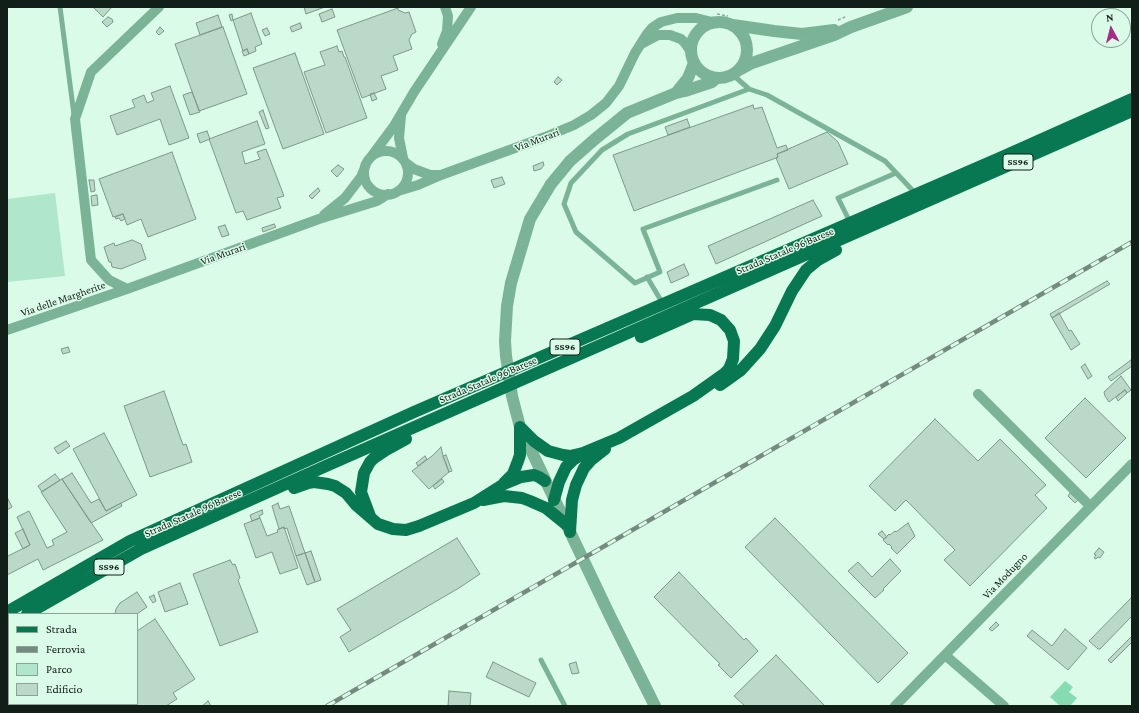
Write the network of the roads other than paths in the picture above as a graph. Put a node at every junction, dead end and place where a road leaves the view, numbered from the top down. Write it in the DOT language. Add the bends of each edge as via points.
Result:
graph roads {
  1 [pos="60,7"];
  2 [pos="159,7"];
  3 [pos="445,7"];
  4 [pos="471,7"];
  5 [pos="906,7"];
  6 [pos="712,22"];
  7 [pos="733,25"];
  8 [pos="851,27"];
  9 [pos="641,44"];
  10 [pos="693,58"];
  11 [pos="435,61"];
  12 [pos="736,72"];
  13 [pos="716,78"];
  14 [pos="749,89"];
  15 [pos="676,93"];
  16 [pos="1132,99"];
  17 [pos="1132,111"];
  18 [pos="402,112"];
  19 [pos="74,119"];
  20 [pos="370,157"];
  21 [pos="405,160"];
  22 [pos="365,168"];
  23 [pos="896,173"];
  24 [pos="441,175"];
  25 [pos="777,180"];
  26 [pos="393,193"];
  27 [pos="916,194"];
  28 [pos="904,212"];
  29 [pos="319,219"];
  30 [pos="850,223"];
  31 [pos="647,278"];
  32 [pos="127,289"];
  33 [pos="663,304"];
  34 [pos="7,330"];
  35 [pos="588,351"];
  36 [pos="496,391"];
  37 [pos="978,394"];
  38 [pos="693,396"];
  39 [pos="519,424"];
  40 [pos="619,438"];
  41 [pos="584,453"];
  42 [pos="1132,464"];
  43 [pos="545,481"];
  44 [pos="504,484"];
  45 [pos="554,500"];
  46 [pos="474,503"];
  47 [pos="1090,506"];
  48 [pos="370,517"];
  49 [pos="194,526"];
  50 [pos="570,531"];
  51 [pos="7,612"];
  52 [pos="29,613"];
  53 [pos="945,655"];
  54 [pos="541,660"];
  55 [pos="565,706"];
  56 [pos="656,706"];
  57 [pos="895,706"];
  58 [pos="1004,706"];
  1 -- 19 [label="lane"];
  2 -- 19 [label="street" via="91,72"];
  3 -- 11 [label="street" via="448,16 447,31"];
  4 -- 11 [label="street"];
  5 -- 8 [label="street"];
  6 -- 7 [label="street"];
  6 -- 9 [label="street, Via Murari" via="687,17 669,19 652,28"];
  6 -- 10 [label="street" via="696,33 692,42"];
  7 -- 8 [label="street" via="802,34"];
  7 -- 12 [label="street" via="745,37 748,46 745,62"];
  8 -- 12 [label="street" via="752,63"];
  9 -- 10 [label="street" via="658,35 670,35 681,39"];
  9 -- 24 [label="street, Via Murari" via="634,53 619,86 606,103 591,116 545,138"];
  10 -- 13 [label="street" via="704,73"];
  10 -- 15 [label="street" via="688,78"];
  11 -- 18 [label="street, Via Murari"];
  12 -- 13 [label="street"];
  12 -- 14 [label="lane"];
  13 -- 15 [label="street" via="712,82"];
  14 -- 23 [label="lane" via="767,95 843,138 884,162"];
  14 -- 31 [label="lane" via="628,134 602,150 571,183 564,204 576,232 634,283"];
  15 -- 39 [label="street" via="627,113 595,139 570,161 551,184 530,219 511,283 505,341 511,389"];
  16 -- 27 [label="main road, Strada Statale 96 Barese / SS96"];
  17 -- 28 [label="main road, Strada Statale 96 Barese / SS96"];
  18 -- 20 [label="street, Via Murari"];
  18 -- 21 [label="street" via="399,138"];
  19 -- 32 [label="street" via="91,260 109,280"];
  20 -- 21 [label="street" via="378,152 391,151"];
  20 -- 22 [label="street, Via Murari"];
  21 -- 24 [label="street" via="414,169 430,175"];
  21 -- 26 [label="street" via="408,178 405,184"];
  22 -- 26 [label="street" via="365,177 371,188 376,192"];
  22 -- 29 [label="street, Via Murari" via="361,178 345,198"];
  23 -- 27 [label="lane"];
  23 -- 30 [label="lane" via="838,198"];
  24 -- 26 [label="street, Via Murari" via="418,186"];
  25 -- 31 [label="lane" via="643,229 660,272"];
  26 -- 29 [label="street, Via Murari" via="377,201"];
  27 -- 30 [label="main road, Strada Statale 96 Barese / SS96"];
  28 -- 35 [label="main road, Strada Statale 96 Barese / SS96"];
  28 -- 38 [label="main road" via="887,228 825,255 811,264 797,282 768,337 741,370 724,382"];
  29 -- 32 [label="street, Via Murari"];
  30 -- 33 [label="main road, Strada Statale 96 Barese / SS96"];
  31 -- 33 [label="lane"];
  32 -- 34 [label="street, Via delle Margherite"];
  33 -- 51 [label="main road, Strada Statale 96 Barese / SS96" via="414,412 130,541"];
  35 -- 36 [label="main road, Strada Statale 96 Barese / SS96"];
  35 -- 38 [label="main road" via="635,339 693,314 716,317 726,324 732,335 733,359 724,374"];
  36 -- 48 [label="main road" via="445,422 398,443 370,462 361,486"];
  36 -- 49 [label="main road, Strada Statale 96 Barese / SS96"];
  37 -- 47 [label="street"];
  38 -- 40 [label="main road"];
  39 -- 41 [label="main road" via="534,441 548,451 563,455"];
  39 -- 43 [label="street"];
  39 -- 44 [label="main road" via="520,455 513,474"];
  40 -- 41 [label="main road"];
  40 -- 50 [label="main road" via="591,460 580,476 572,500"];
  41 -- 45 [label="main road" via="566,467"];
  42 -- 47 [label="street, Via Modugno"];
  43 -- 44 [label="main road" via="539,477 528,476"];
  43 -- 45 [label="street"];
  44 -- 46 [label="main road"];
  45 -- 50 [label="street"];
  46 -- 48 [label="main road" via="406,530 393,530"];
  46 -- 50 [label="main road" via="504,496 522,498 546,508"];
  47 -- 53 [label="street, Via Modugno"];
  48 -- 49 [label="main road" via="340,489 314,482"];
  49 -- 52 [label="main road, Strada Statale 96 Barese / SS96" via="141,549"];
  50 -- 56 [label="street"];
  53 -- 57 [label="street, Via Modugno"];
  53 -- 58 [label="street"];
  54 -- 55 [label="lane"];
}
